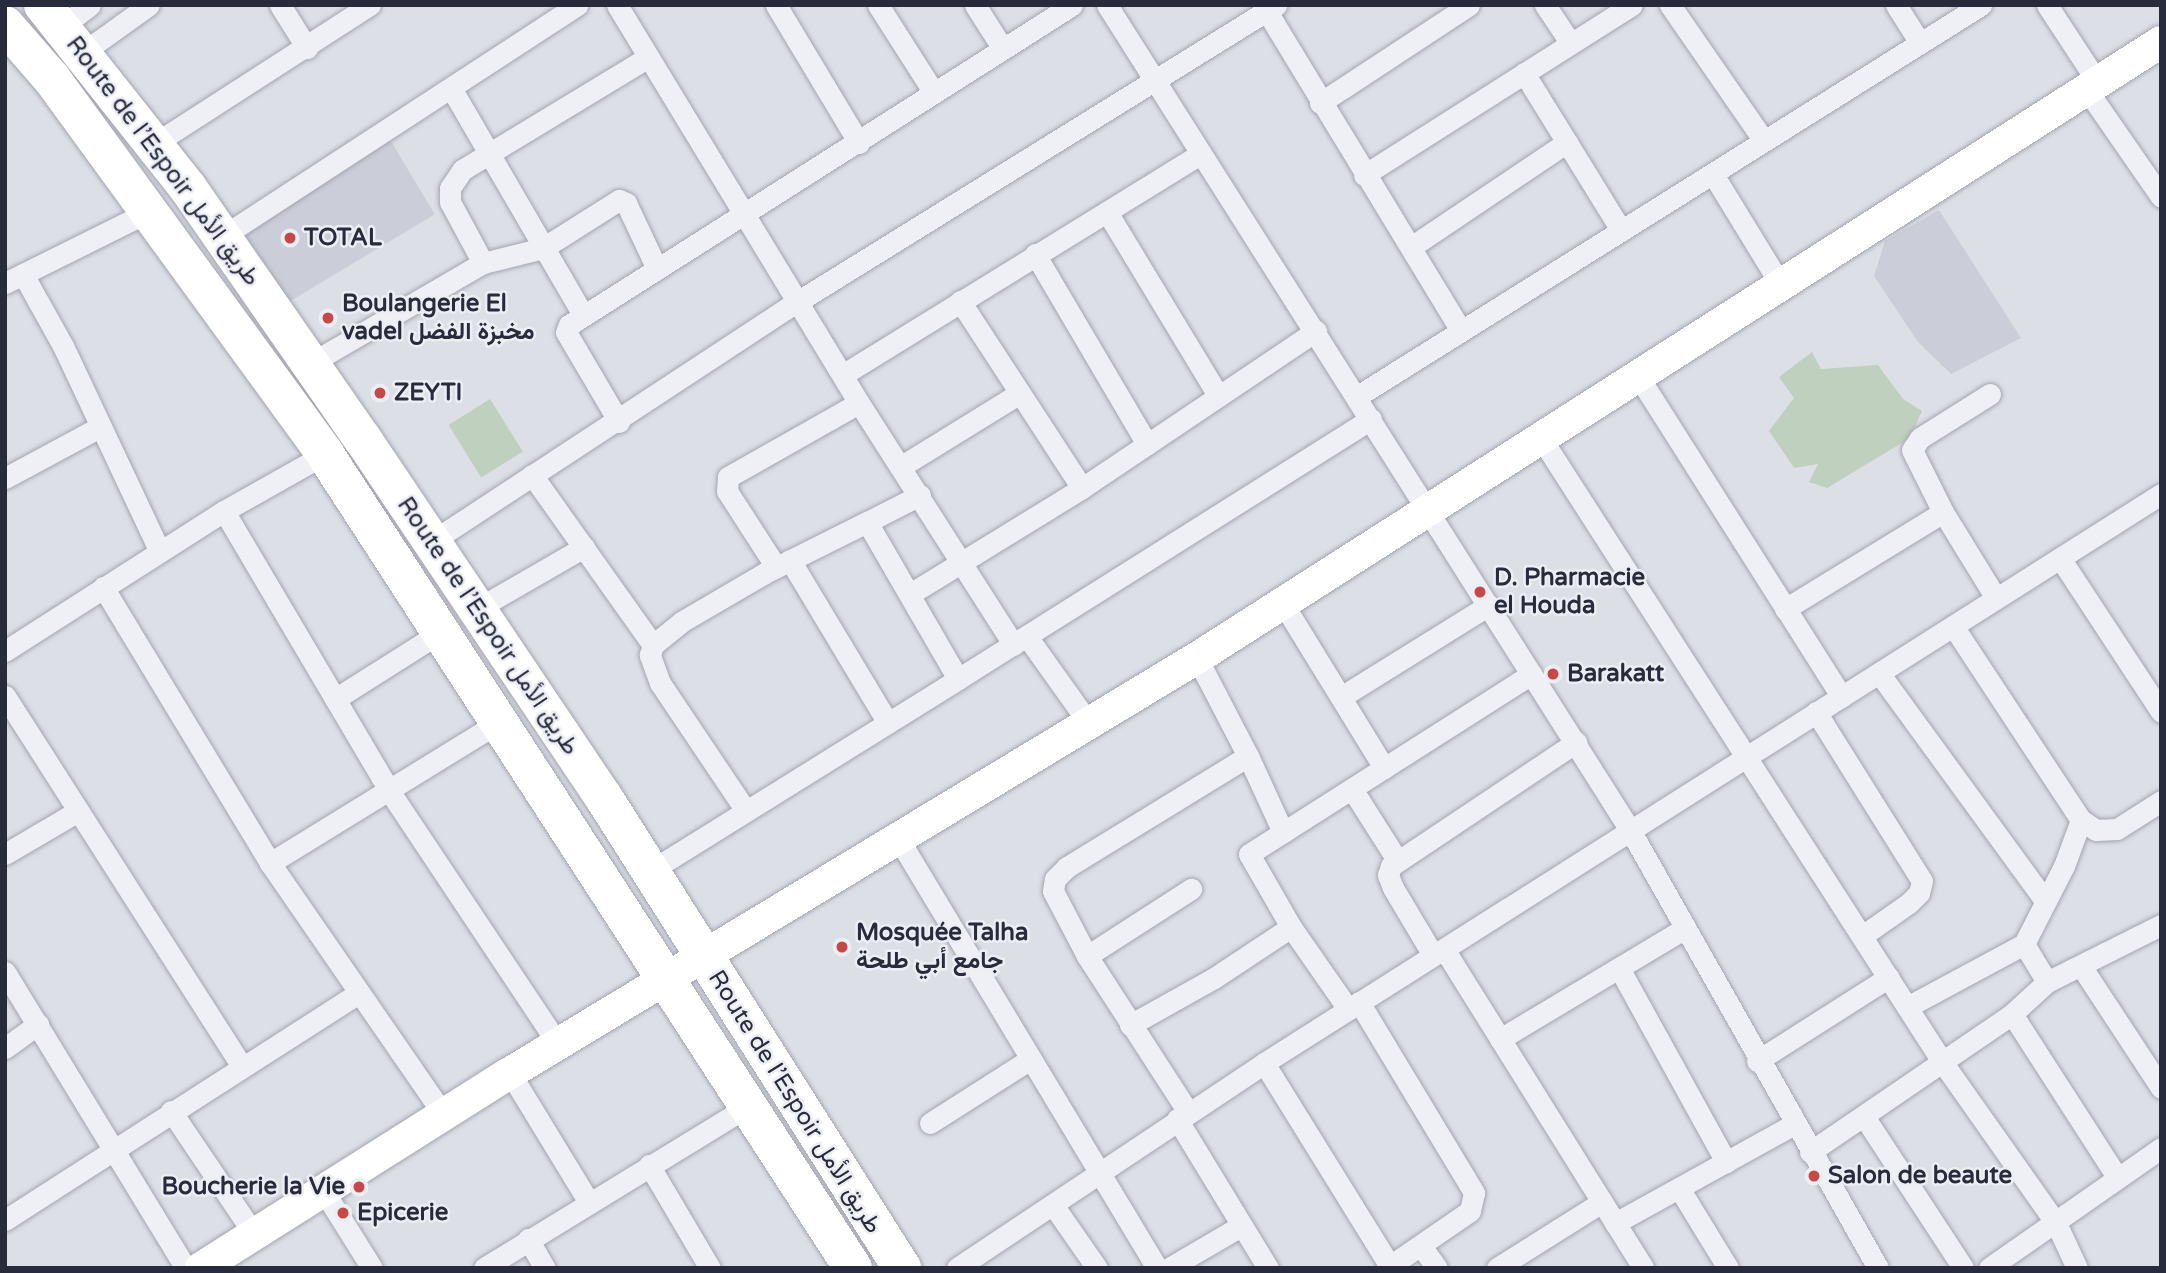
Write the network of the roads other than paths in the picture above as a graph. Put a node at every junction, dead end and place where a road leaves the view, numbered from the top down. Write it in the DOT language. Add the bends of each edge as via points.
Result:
graph roads {
  1 [pos="149,5"];
  2 [pos="280,5"];
  3 [pos="370,5"];
  4 [pos="578,5"];
  5 [pos="617,5"];
  6 [pos="776,5"];
  7 [pos="878,5"];
  8 [pos="975,5"];
  9 [pos="1072,5"];
  10 [pos="1107,5"];
  11 [pos="1469,5"];
  12 [pos="1545,5"];
  13 [pos="1632,5"];
  14 [pos="1670,5"];
  15 [pos="1896,5"];
  16 [pos="1981,5"];
  17 [pos="2047,5"];
  18 [pos="1269,7"];
  19 [pos="69,23"];
  20 [pos="6,27"];
  21 [pos="1570,42"];
  22 [pos="2161,42"];
  23 [pos="1920,43"];
  24 [pos="307,48"];
  25 [pos="1003,49"];
  26 [pos="647,58"];
  27 [pos="1524,73"];
  28 [pos="1156,82"];
  29 [pos="2092,86"];
  30 [pos="450,88"];
  31 [pos="934,93"];
  32 [pos="1320,103"];
  33 [pos="1764,141"];
  34 [pos="1567,142"];
  35 [pos="859,143"];
  36 [pos="154,144"];
  37 [pos="489,152"];
  38 [pos="1200,154"];
  39 [pos="1364,175"];
  40 [pos="1714,176"];
  41 [pos="2161,197"];
  42 [pos="150,211"];
  43 [pos="1107,212"];
  44 [pos="745,216"];
  45 [pos="1621,230"];
  46 [pos="223,236"];
  47 [pos="1411,247"];
  48 [pos="543,248"];
  49 [pos="1035,254"];
  50 [pos="483,263"];
  51 [pos="657,269"];
  52 [pos="14,280"];
  53 [pos="1782,287"];
  54 [pos="960,301"];
  55 [pos="797,302"];
  56 [pos="583,315"];
  57 [pos="1316,331"];
  58 [pos="1461,331"];
  59 [pos="311,363"];
  60 [pos="844,374"];
  61 [pos="1638,376"];
  62 [pos="1018,394"];
  63 [pos="1990,394"];
  64 [pos="1218,395"];
  65 [pos="1356,397"];
  66 [pos="859,402"];
  67 [pos="1371,419"];
  68 [pos="620,422"];
  69 [pos="98,428"];
  70 [pos="1541,438"];
  71 [pos="1147,444"];
  72 [pos="325,454"];
  73 [pos="900,467"];
  74 [pos="532,475"];
  75 [pos="5,478"];
  76 [pos="1082,488"];
  77 [pos="920,495"];
  78 [pos="2158,502"];
  79 [pos="1428,506"];
  80 [pos="224,512"];
  81 [pos="1943,512"];
  82 [pos="867,522"];
  83 [pos="431,542"];
  84 [pos="584,547"];
  85 [pos="160,552"];
  86 [pos="2060,558"];
  87 [pos="962,560"];
  88 [pos="783,564"];
  89 [pos="103,587"];
  90 [pos="910,594"];
  91 [pos="1996,598"];
  92 [pos="1282,602"];
  93 [pos="1489,605"];
  94 [pos="1786,609"];
  95 [pos="475,610"];
  96 [pos="1953,626"];
  97 [pos="441,632"];
  98 [pos="1021,641"];
  99 [pos="653,645"];
  100 [pos="5,651"];
  101 [pos="1198,658"];
  102 [pos="1879,673"];
  103 [pos="1532,674"];
  104 [pos="958,679"];
  105 [pos="5,696"];
  106 [pos="1341,697"];
  107 [pos="1842,697"];
  108 [pos="335,699"];
  109 [pos="1816,712"];
  110 [pos="2161,712"];
  111 [pos="499,722"];
  112 [pos="1088,722"];
  113 [pos="888,723"];
  114 [pos="1576,742"];
  115 [pos="1248,756"];
  116 [pos="1745,758"];
  117 [pos="1384,768"];
  118 [pos="1352,789"];
  119 [pos="390,792"];
  120 [pos="2161,801"];
  121 [pos="78,811"];
  122 [pos="746,811"];
  123 [pos="2081,820"];
  124 [pos="1630,830"];
  125 [pos="1283,832"];
  126 [pos="898,838"];
  127 [pos="5,854"];
  128 [pos="1397,860"];
  129 [pos="270,863"];
  130 [pos="650,871"];
  131 [pos="1191,889"];
  132 [pos="2044,899"];
  133 [pos="2161,925"];
  134 [pos="1291,927"];
  135 [pos="1684,929"];
  136 [pos="1862,936"];
  137 [pos="2024,944"];
  138 [pos="1439,952"];
  139 [pos="1087,956"];
  140 [pos="703,957"];
  141 [pos="2081,966"];
  142 [pos="1619,968"];
  143 [pos="5,972"];
  144 [pos="1889,977"];
  145 [pos="666,979"];
  146 [pos="2046,982"];
  147 [pos="358,993"];
  148 [pos="1354,1006"];
  149 [pos="1908,1006"];
  150 [pos="2012,1014"];
  151 [pos="38,1024"];
  152 [pos="1130,1025"];
  153 [pos="1500,1039"];
  154 [pos="558,1044"];
  155 [pos="5,1048"];
  156 [pos="1030,1060"];
  157 [pos="1757,1061"];
  158 [pos="1264,1063"];
  159 [pos="1943,1063"];
  160 [pos="243,1067"];
  161 [pos="510,1073"];
  162 [pos="2161,1088"];
  163 [pos="745,1108"];
  164 [pos="171,1111"];
  165 [pos="443,1114"];
  166 [pos="1182,1116"];
  167 [pos="1865,1118"];
  168 [pos="930,1123"];
  169 [pos="1794,1124"];
  170 [pos="2161,1148"];
  171 [pos="113,1149"];
  172 [pos="1810,1152"];
  173 [pos="1726,1162"];
  174 [pos="649,1165"];
  175 [pos="1098,1175"];
  176 [pos="2117,1177"];
  177 [pos="1679,1188"];
  178 [pos="323,1190"];
  179 [pos="588,1201"];
  180 [pos="1602,1202"];
  181 [pos="1053,1205"];
  182 [pos="5,1220"];
  183 [pos="1615,1223"];
  184 [pos="2056,1223"];
  185 [pos="1241,1226"];
  186 [pos="254,1234"];
  187 [pos="528,1240"];
  188 [pos="1421,1247"];
  189 [pos="1388,1267"];
  190 [pos="186,1268"];
  191 [pos="201,1268"];
  192 [pos="372,1268"];
  193 [pos="484,1268"];
  194 [pos="545,1268"];
  195 [pos="710,1268"];
  196 [pos="853,1268"];
  197 [pos="902,1268"];
  198 [pos="957,1268"];
  199 [pos="1097,1268"];
  200 [pos="1157,1268"];
  201 [pos="1169,1268"];
  202 [pos="1268,1268"];
  203 [pos="1437,1268"];
  204 [pos="1497,1268"];
  205 [pos="1643,1268"];
  206 [pos="1728,1268"];
  207 [pos="1878,1268"];
  208 [pos="1963,1268"];
  209 [pos="1989,1268"];
  210 [pos="2077,1268"];
  1 -- 19 [label="street"];
  2 -- 24 [label="street"];
  3 -- 24 [label="street"];
  4 -- 30 [label="street"];
  5 -- 26 [label="street"];
  6 -- 35 [label="street"];
  7 -- 31 [label="street"];
  8 -- 25 [label="street"];
  9 -- 25 [label="street"];
  10 -- 28 [label="street"];
  11 -- 32 [label="street"];
  12 -- 21 [label="street"];
  13 -- 21 [label="street"];
  14 -- 33 [label="street"];
  15 -- 23 [label="street"];
  16 -- 23 [label="street"];
  17 -- 29 [label="street"];
  18 -- 28 [label="street"];
  18 -- 32 [label="street"];
  19 -- 36 [label="highway, Route de l’Espoir طريق الأمل"];
  20 -- 42 [label="highway, Route de l’Espoir طريق الأمل"];
  21 -- 27 [label="street"];
  22 -- 29 [label="main road"];
  23 -- 33 [label="street"];
  24 -- 36 [label="street"];
  25 -- 31 [label="street"];
  26 -- 37 [label="street"];
  26 -- 44 [label="street"];
  27 -- 34 [label="street"];
  27 -- 39 [label="street"];
  28 -- 38 [label="street"];
  28 -- 55 [label="street"];
  29 -- 41 [label="street"];
  29 -- 53 [label="main road"];
  30 -- 37 [label="street"];
  30 -- 46 [label="street"];
  31 -- 35 [label="street"];
  32 -- 39 [label="street"];
  33 -- 40 [label="street"];
  34 -- 45 [label="street"];
  34 -- 47 [label="street"];
  35 -- 44 [label="street"];
  36 -- 46 [label="highway, Route de l’Espoir طريق الأمل"];
  37 -- 48 [label="street"];
  37 -- 50 [label="street" via="462,170 450,188 456,217"];
  38 -- 43 [label="street"];
  38 -- 57 [label="street"];
  39 -- 47 [label="street"];
  40 -- 45 [label="street"];
  40 -- 53 [label="street"];
  42 -- 52 [label="street"];
  42 -- 72 [label="highway, Route de l’Espoir طريق الأمل"];
  43 -- 49 [label="street"];
  43 -- 64 [label="street"];
  44 -- 51 [label="street"];
  44 -- 55 [label="street"];
  45 -- 58 [label="street"];
  46 -- 59 [label="highway, Route de l’Espoir طريق الأمل"];
  47 -- 58 [label="street"];
  48 -- 50 [label="street"];
  48 -- 51 [label="street" via="619,200 626,204"];
  48 -- 56 [label="street"];
  49 -- 54 [label="street"];
  49 -- 71 [label="street"];
  50 -- 59 [label="street"];
  51 -- 56 [label="street"];
  52 -- 69 [label="street" via="64,348"];
  53 -- 61 [label="main road"];
  54 -- 60 [label="street"];
  54 -- 62 [label="street"];
  55 -- 60 [label="street"];
  55 -- 68 [label="street"];
  56 -- 68 [label="street" via="566,332"];
  57 -- 64 [label="street"];
  57 -- 65 [label="street"];
  58 -- 65 [label="street"];
  59 -- 83 [label="highway, Route de l’Espoir طريق الأمل"];
  60 -- 66 [label="street"];
  61 -- 70 [label="main road"];
  61 -- 94 [label="street"];
  62 -- 73 [label="street"];
  62 -- 76 [label="street"];
  63 -- 81 [label="street" via="1920,438 1912,450"];
  64 -- 71 [label="street"];
  65 -- 67 [label="street"];
  66 -- 73 [label="street"];
  66 -- 88 [label="street" via="728,477 727,491"];
  67 -- 79 [label="street"];
  67 -- 98 [label="street"];
  68 -- 74 [label="street"];
  69 -- 75 [label="street"];
  69 -- 85 [label="street"];
  70 -- 79 [label="main road"];
  70 -- 116 [label="street"];
  71 -- 76 [label="street"];
  72 -- 80 [label="street"];
  72 -- 97 [label="highway, Route de l’Espoir طريق الأمل"];
  73 -- 77 [label="street"];
  74 -- 83 [label="street"];
  74 -- 84 [label="street"];
  76 -- 87 [label="street"];
  77 -- 82 [label="street"];
  77 -- 87 [label="street"];
  78 -- 86 [label="street"];
  79 -- 92 [label="main road"];
  79 -- 93 [label="street"];
  80 -- 85 [label="street"];
  80 -- 108 [label="street"];
  81 -- 91 [label="street"];
  81 -- 94 [label="street"];
  82 -- 88 [label="street"];
  82 -- 90 [label="street"];
  83 -- 95 [label="highway, Route de l’Espoir طريق الأمل"];
  84 -- 95 [label="street"];
  84 -- 99 [label="street"];
  85 -- 89 [label="street"];
  86 -- 91 [label="street"];
  86 -- 110 [label="street"];
  87 -- 90 [label="street"];
  87 -- 98 [label="street"];
  88 -- 99 [label="street" via="681,622"];
  88 -- 113 [label="street"];
  89 -- 100 [label="street"];
  89 -- 129 [label="street"];
  90 -- 104 [label="street"];
  91 -- 96 [label="street"];
  92 -- 101 [label="main road"];
  92 -- 106 [label="street"];
  93 -- 103 [label="street"];
  93 -- 106 [label="street"];
  94 -- 107 [label="street"];
  95 -- 130 [label="highway, Route de l’Espoir طريق الأمل"];
  96 -- 102 [label="street"];
  96 -- 123 [label="street"];
  97 -- 108 [label="street"];
  97 -- 111 [label="highway, Route de l’Espoir طريق الأمل"];
  98 -- 104 [label="street"];
  98 -- 112 [label="street"];
  99 -- 122 [label="street" via="650,655 660,683"];
  101 -- 112 [label="main road"];
  101 -- 115 [label="street"];
  102 -- 107 [label="street"];
  102 -- 132 [label="street"];
  103 -- 114 [label="street"];
  103 -- 117 [label="street"];
  104 -- 113 [label="street"];
  105 -- 121 [label="street"];
  106 -- 117 [label="street"];
  107 -- 109 [label="street"];
  108 -- 119 [label="street"];
  109 -- 116 [label="street"];
  109 -- 136 [label="street" via="1922,881 1909,903"];
  111 -- 119 [label="street"];
  111 -- 145 [label="highway, Route de l’Espoir طريق الأمل"];
  112 -- 126 [label="main road"];
  113 -- 122 [label="street"];
  114 -- 124 [label="street"];
  114 -- 128 [label="street"];
  115 -- 125 [label="street"];
  115 -- 139 [label="street" via="1067,867 1055,879 1058,905"];
  116 -- 124 [label="street"];
  116 -- 136 [label="street"];
  117 -- 118 [label="street"];
  118 -- 125 [label="street"];
  118 -- 128 [label="street"];
  119 -- 129 [label="street"];
  119 -- 154 [label="street"];
  120 -- 123 [label="street" via="2117,829 2096,830"];
  121 -- 127 [label="street"];
  121 -- 160 [label="street"];
  122 -- 130 [label="street"];
  123 -- 132 [label="street" via="2064,866"];
  124 -- 135 [label="street"];
  124 -- 138 [label="street"];
  125 -- 134 [label="street" via="1249,854"];
  126 -- 140 [label="main road"];
  126 -- 156 [label="street"];
  128 -- 138 [label="street" via="1388,875"];
  129 -- 147 [label="street"];
  130 -- 140 [label="highway, Route de l’Espoir طريق الأمل"];
  131 -- 139 [label="street"];
  132 -- 137 [label="street"];
  133 -- 141 [label="street"];
  134 -- 148 [label="street"];
  134 -- 152 [label="street"];
  135 -- 142 [label="street"];
  135 -- 157 [label="street"];
  136 -- 144 [label="street"];
  137 -- 146 [label="street"];
  137 -- 149 [label="street"];
  138 -- 148 [label="street"];
  138 -- 153 [label="street"];
  139 -- 152 [label="street"];
  140 -- 145 [label="main road"];
  140 -- 197 [label="highway, Route de l’Espoir طريق الأمل"];
  141 -- 146 [label="street"];
  141 -- 162 [label="street"];
  142 -- 153 [label="street"];
  142 -- 173 [label="street"];
  143 -- 151 [label="street"];
  144 -- 149 [label="street"];
  144 -- 157 [label="street"];
  145 -- 154 [label="main road"];
  145 -- 163 [label="highway, Route de l’Espoir طريق الأمل"];
  146 -- 150 [label="street"];
  147 -- 160 [label="street"];
  147 -- 165 [label="street"];
  148 -- 158 [label="street"];
  148 -- 188 [label="street" via="1474,1193 1471,1211"];
  149 -- 159 [label="street"];
  150 -- 159 [label="street"];
  150 -- 176 [label="street"];
  151 -- 155 [label="street"];
  151 -- 171 [label="street"];
  152 -- 166 [label="street"];
  153 -- 180 [label="street"];
  154 -- 161 [label="main road"];
  156 -- 168 [label="street"];
  156 -- 175 [label="street"];
  157 -- 169 [label="street"];
  158 -- 166 [label="street"];
  158 -- 189 [label="street"];
  159 -- 167 [label="street"];
  159 -- 184 [label="street"];
  160 -- 164 [label="street"];
  161 -- 165 [label="main road"];
  161 -- 179 [label="street"];
  163 -- 174 [label="street"];
  163 -- 196 [label="highway, Route de l’Espoir طريق الأمل"];
  164 -- 171 [label="street"];
  164 -- 186 [label="street"];
  165 -- 178 [label="main road"];
  166 -- 175 [label="street"];
  166 -- 185 [label="street"];
  167 -- 172 [label="street"];
  167 -- 208 [label="street"];
  169 -- 172 [label="street"];
  169 -- 173 [label="street"];
  170 -- 176 [label="street"];
  171 -- 182 [label="street"];
  171 -- 190 [label="street"];
  172 -- 207 [label="street"];
  173 -- 177 [label="street"];
  174 -- 179 [label="street"];
  174 -- 195 [label="street"];
  175 -- 181 [label="street"];
  175 -- 200 [label="street"];
  176 -- 184 [label="street"];
  177 -- 183 [label="street"];
  177 -- 206 [label="street"];
  178 -- 186 [label="main road"];
  178 -- 192 [label="street"];
  179 -- 187 [label="street"];
  180 -- 183 [label="street"];
  180 -- 204 [label="street"];
  181 -- 198 [label="street"];
  181 -- 199 [label="street"];
  183 -- 205 [label="street"];
  184 -- 209 [label="street"];
  184 -- 210 [label="street"];
  185 -- 201 [label="street"];
  185 -- 202 [label="street"];
  186 -- 191 [label="main road"];
  187 -- 193 [label="street"];
  187 -- 194 [label="street"];
  188 -- 189 [label="street"];
  188 -- 203 [label="street"];
}
